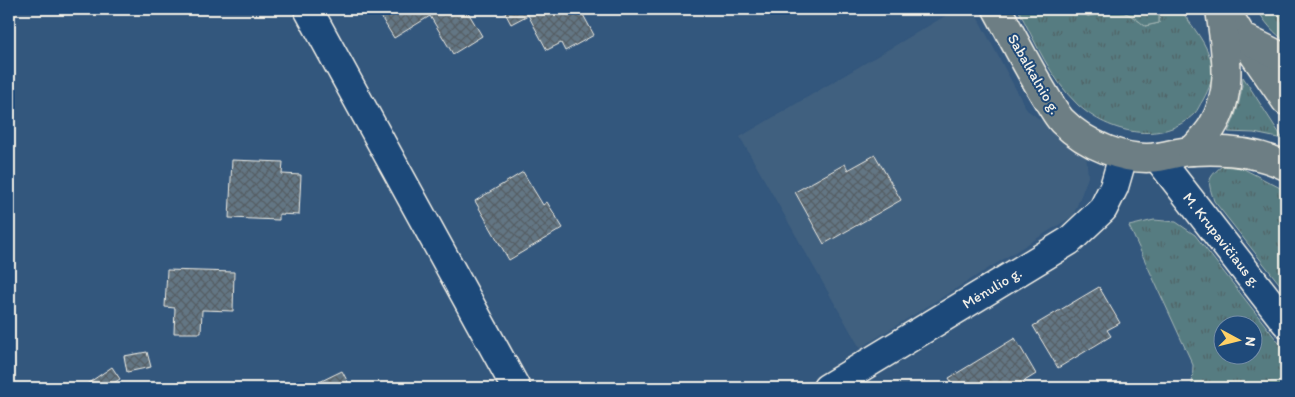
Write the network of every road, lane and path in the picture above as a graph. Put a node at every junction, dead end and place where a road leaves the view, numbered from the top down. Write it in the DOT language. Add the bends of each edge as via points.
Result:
graph roads {
  1 [pos="308,9"];
  2 [pos="997,9"];
  3 [pos="1220,9"];
  4 [pos="1225,9"];
  5 [pos="1242,37"];
  6 [pos="1286,59"];
  7 [pos="1286,101"];
  8 [pos="1192,151"];
  9 [pos="1123,156"];
  10 [pos="1157,157"];
  11 [pos="1286,166"];
  12 [pos="1286,323"];
  13 [pos="516,388"];
  14 [pos="827,388"];
  1 -- 13 [label="street"];
  2 -- 9 [label="main road, Sabalkalnio g." via="1039,87 1062,121 1092,144"];
  3 -- 8 [label="main road" via="1227,68 1225,98 1212,127"];
  4 -- 5 [label="main road"];
  5 -- 6 [label="main road"];
  5 -- 7 [label="main road"];
  8 -- 10 [label="main road, Sabalkalnio g."];
  8 -- 11 [label="main road, Sabalkalnio g." via="1252,154"];
  9 -- 10 [label="main road, Sabalkalnio g."];
  9 -- 14 [label="street, Mėnulio g." via="1114,187 1103,209 1069,241"];
  10 -- 12 [label="street, M. Krupavičiaus g."];
}
